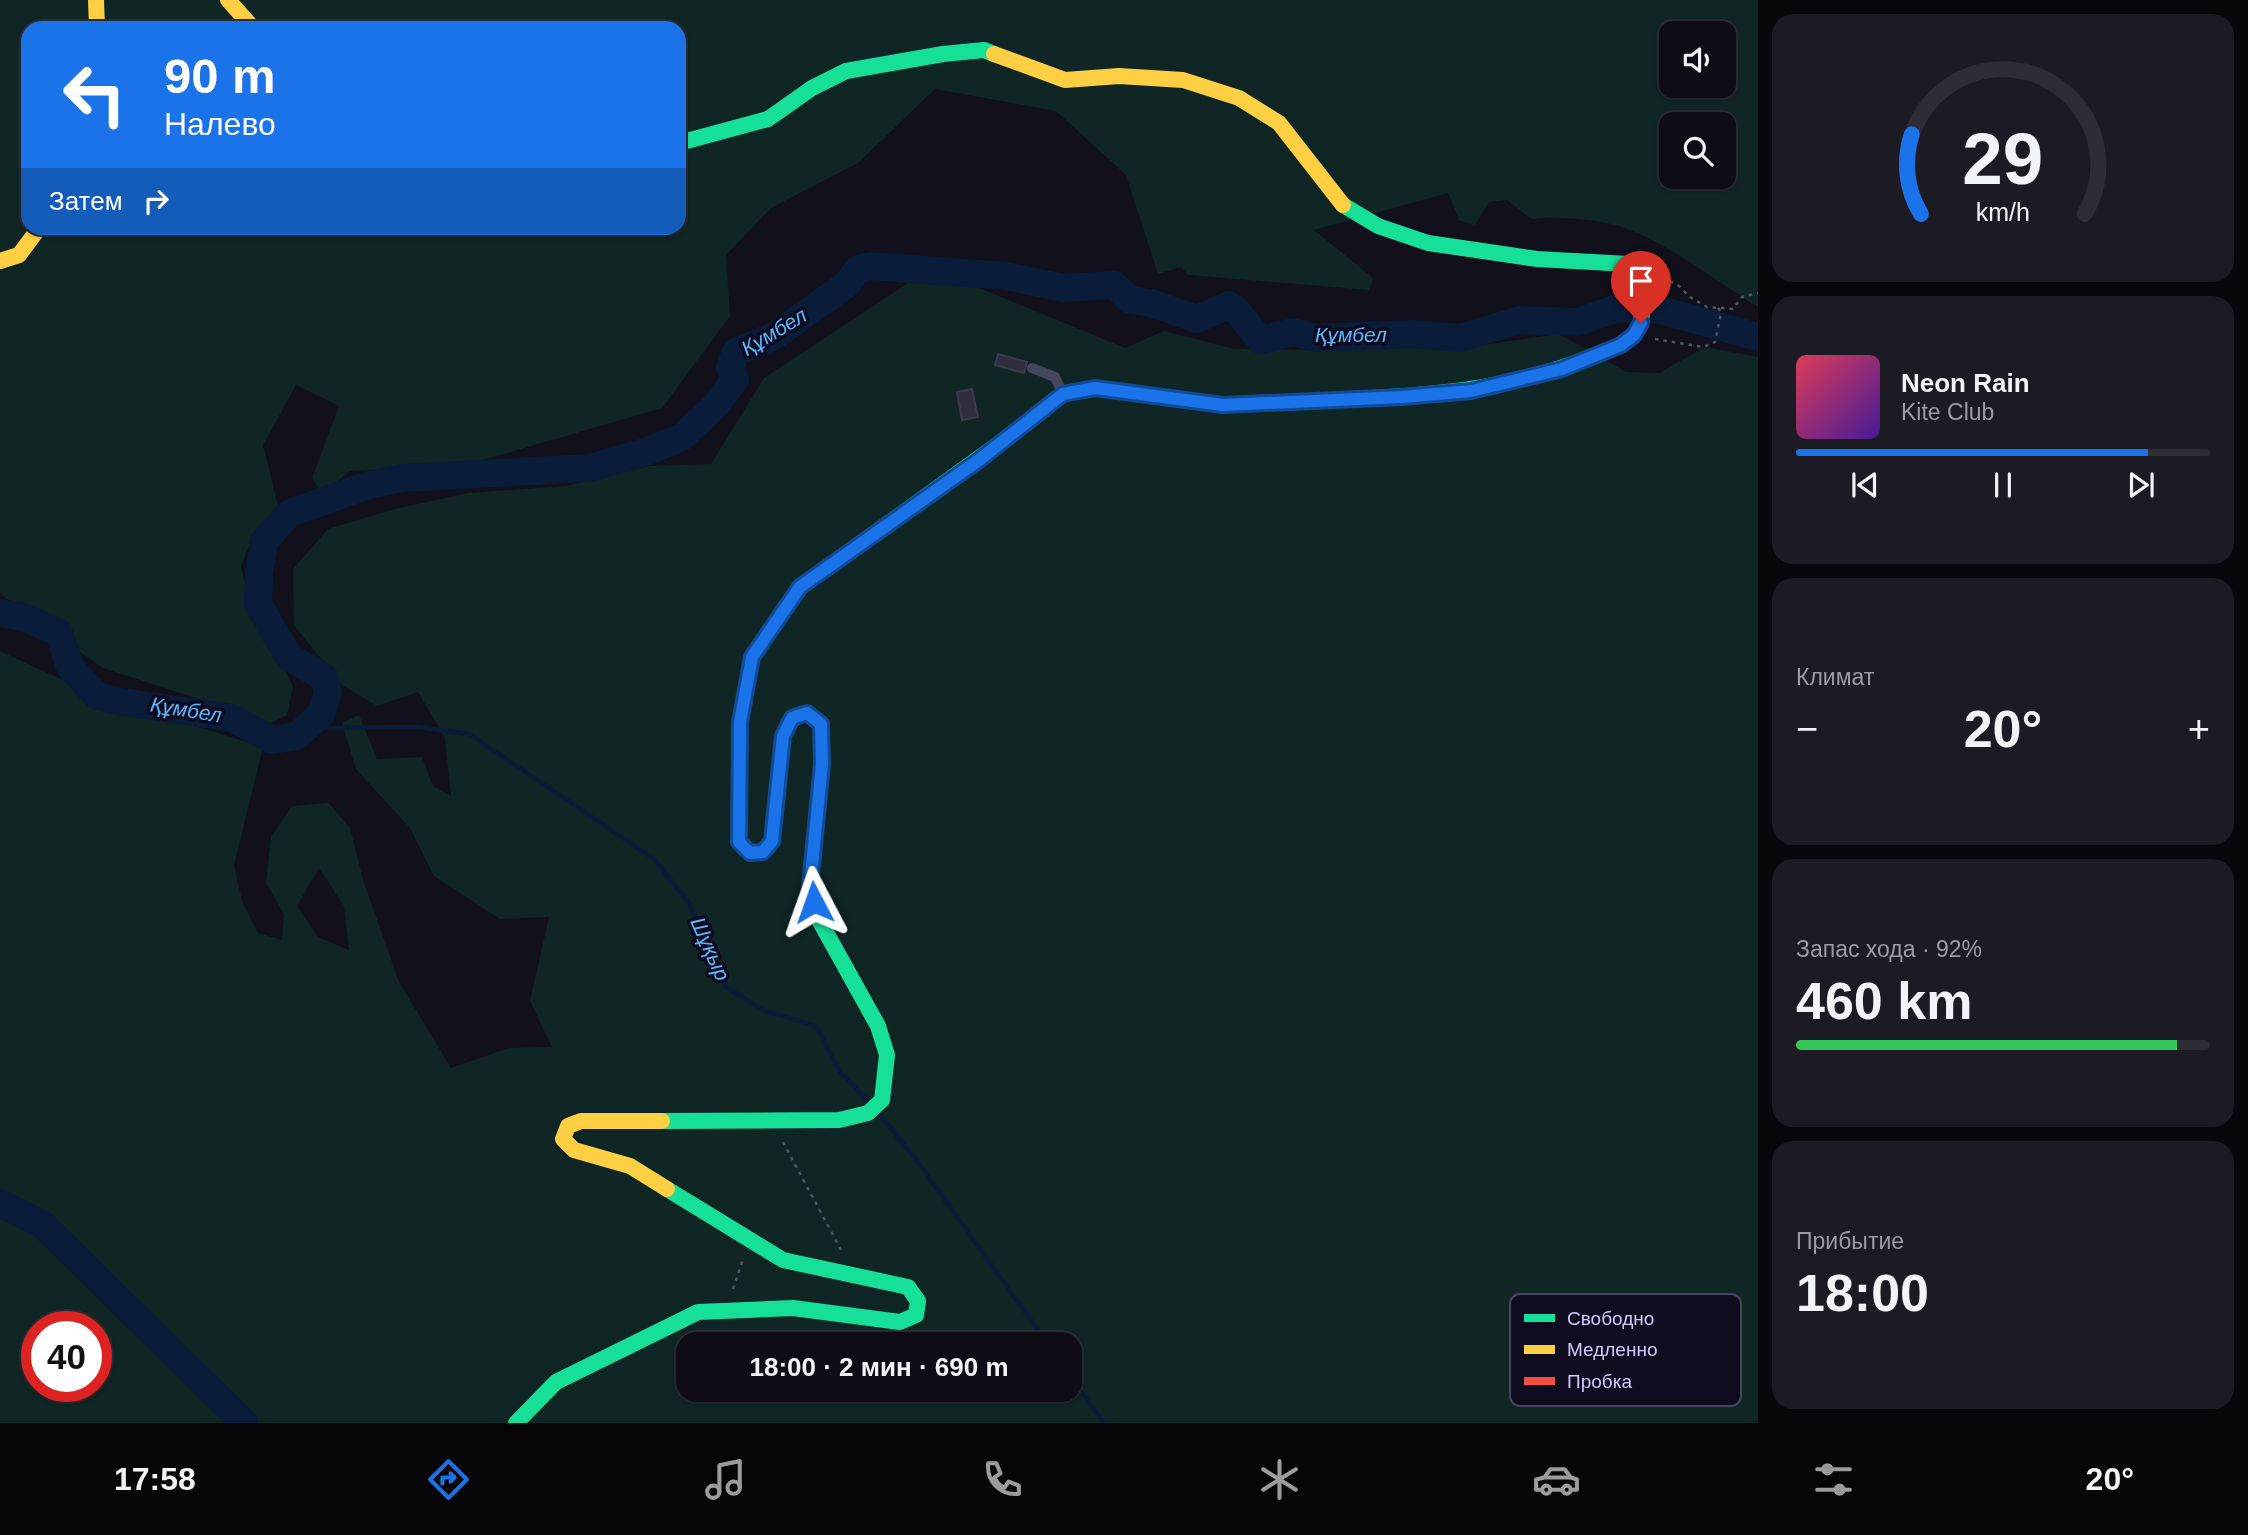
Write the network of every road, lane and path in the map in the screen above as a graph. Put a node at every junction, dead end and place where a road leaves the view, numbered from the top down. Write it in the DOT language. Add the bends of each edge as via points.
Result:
graph roads {
  1 [pos="96,0"];
  2 [pos="228,0"];
  3 [pos="97,21"];
  4 [pos="247,21"];
  5 [pos="686,141"];
  6 [pos="34,235"];
  7 [pos="0,261"];
  8 [pos="1642,280"];
  9 [pos="1758,293"];
  10 [pos="1717,306"];
  11 [pos="1636,333"];
  12 [pos="1032,368"];
  13 [pos="1063,394"];
  14 [pos="772,1120"];
  15 [pos="749,1239"];
  16 [pos="855,1277"];
  17 [pos="727,1311"];
  18 [pos="516,1423"];
  1 -- 3 [label="street"];
  2 -- 4 [label="street"];
  5 -- 8 [label="street" via="768,118 846,71 984,50 1065,80 1119,76 1183,80 1240,98 1279,123 1345,208 1378,226 1428,243 1537,259 1629,264"];
  6 -- 7 [label="street" via="19,255"];
  8 -- 10 [label="path" via="1676,285 1707,307"];
  8 -- 11 [label="street" via="1641,323"];
  9 -- 10 [label="path" via="1742,297 1733,309"];
  10 -- 11 [label="path" via="1721,313 1715,342 1703,347"];
  11 -- 13 [label="street" via="1621,345 1562,369 1471,391 1223,405 1095,388"];
  12 -- 13 [label="lane" via="1055,377"];
  13 -- 14 [label="street" via="979,460 800,587 752,657 740,722 739,842 750,853 763,852 772,841 783,736 792,718 807,713 821,724 810,886 818,918 877,1026 887,1055 882,1100 867,1113 839,1120"];
  14 -- 15 [label="street" via="580,1121 568,1126 563,1139 573,1150 630,1167"];
  14 -- 16 [label="path"];
  15 -- 16 [label="street" via="783,1260"];
  15 -- 17 [label="path"];
  16 -- 17 [label="street" via="908,1287 918,1301 916,1315 900,1322 793,1308"];
  17 -- 18 [label="street" via="698,1312 556,1382"];
}
